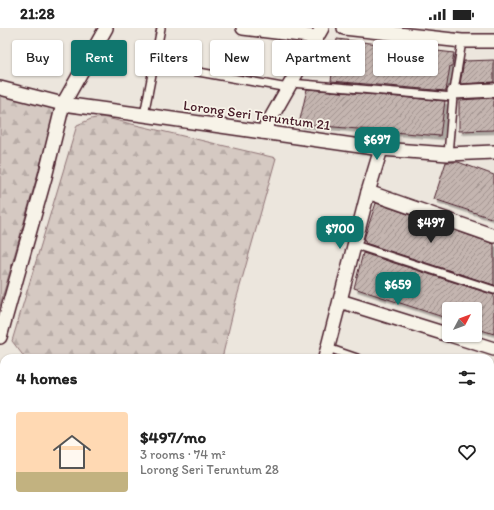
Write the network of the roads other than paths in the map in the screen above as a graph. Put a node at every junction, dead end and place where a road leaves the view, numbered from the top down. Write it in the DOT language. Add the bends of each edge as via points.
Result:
graph roads {
  1 [pos="106,28"];
  2 [pos="161,28"];
  3 [pos="244,28"];
  4 [pos="344,28"];
  5 [pos="320,32"];
  6 [pos="159,40"];
  7 [pos="462,41"];
  8 [pos="494,41"];
  9 [pos="202,72"];
  10 [pos="152,76"];
  11 [pos="290,86"];
  12 [pos="0,88"];
  13 [pos="494,90"];
  14 [pos="454,94"];
  15 [pos="63,104"];
  16 [pos="144,114"];
  17 [pos="263,132"];
  18 [pos="381,149"];
  19 [pos="494,152"];
  20 [pos="448,154"];
  21 [pos="368,192"];
  22 [pos="494,236"];
  23 [pos="355,245"];
  24 [pos="494,290"];
  25 [pos="340,300"];
  26 [pos="442,333"];
  27 [pos="0,337"];
  28 [pos="472,342"];
  29 [pos="494,349"];
  30 [pos="327,353"];
  1 -- 15 [label="street"];
  2 -- 6 [label="lane"];
  3 -- 5 [label="street"];
  4 -- 7 [label="street"];
  5 -- 11 [label="street"];
  7 -- 8 [label="street"];
  7 -- 14 [label="lane"];
  9 -- 11 [label="lane"];
  10 -- 16 [label="lane"];
  11 -- 14 [label="lane"];
  11 -- 17 [label="street"];
  12 -- 15 [label="street, Lorong Seri Teruntum 21"];
  13 -- 14 [label="street"];
  14 -- 20 [label="lane"];
  15 -- 16 [label="street, Lorong Seri Teruntum 21"];
  15 -- 27 [label="street"];
  16 -- 17 [label="street, Lorong Seri Teruntum 21"];
  17 -- 18 [label="street, Lorong Seri Teruntum 21"];
  18 -- 20 [label="street, Lorong Seri Teruntum 21"];
  18 -- 21 [label="street"];
  19 -- 20 [label="street, Lorong Seri Teruntum 21"];
  21 -- 22 [label="street"];
  21 -- 23 [label="street"];
  23 -- 24 [label="lane"];
  23 -- 25 [label="street"];
  25 -- 26 [label="street"];
  25 -- 30 [label="street"];
  28 -- 29 [label="street"];
}
